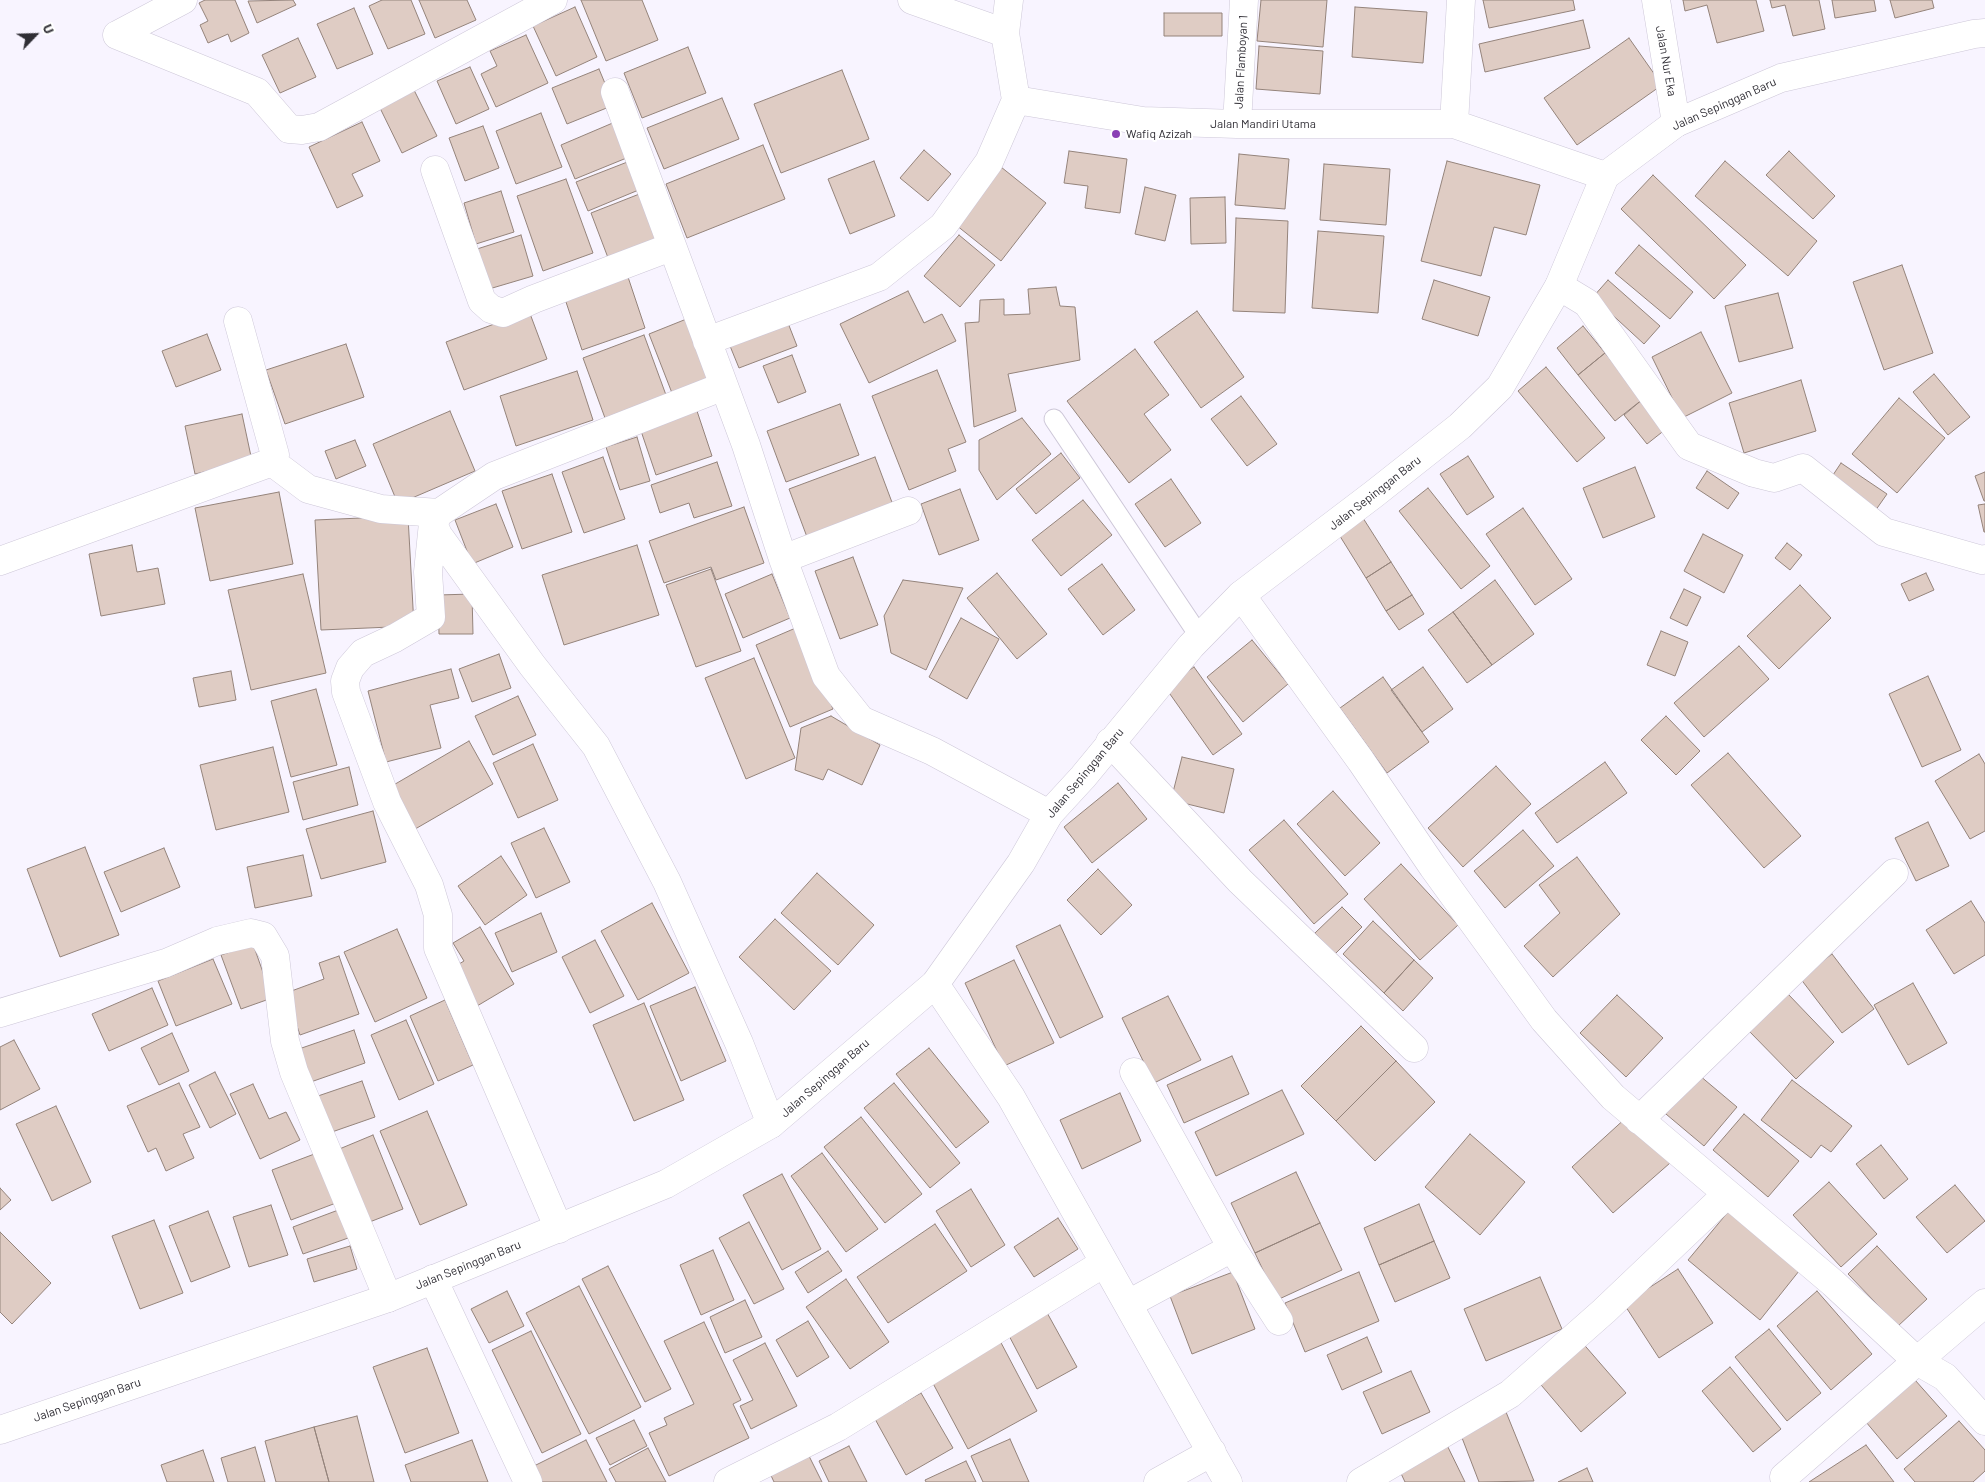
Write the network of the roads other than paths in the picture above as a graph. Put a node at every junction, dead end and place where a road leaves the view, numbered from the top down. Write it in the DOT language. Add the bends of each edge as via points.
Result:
graph roads {
  1 [pos="183,0"];
  2 [pos="553,0"];
  3 [pos="912,0"];
  4 [pos="1009,0"];
  5 [pos="1244,0"];
  6 [pos="1461,0"];
  7 [pos="1656,0"];
  8 [pos="1005,33"];
  9 [pos="1985,34"];
  10 [pos="615,92"];
  11 [pos="1016,100"];
  12 [pos="1676,123"];
  13 [pos="1237,124"];
  14 [pos="1454,124"];
  15 [pos="435,170"];
  16 [pos="1605,176"];
  17 [pos="671,247"];
  18 [pos="1558,286"];
  19 [pos="238,322"];
  20 [pos="707,340"];
  21 [pos="724,386"];
  22 [pos="1054,419"];
  23 [pos="272,462"];
  24 [pos="908,511"];
  25 [pos="436,518"];
  26 [pos="1985,558"];
  27 [pos="782,559"];
  28 [pos="0,561"];
  29 [pos="1241,595"];
  30 [pos="1200,637"];
  31 [pos="1110,742"];
  32 [pos="1049,814"];
  33 [pos="1894,873"];
  34 [pos="935,984"];
  35 [pos="0,1013"];
  36 [pos="1414,1048"];
  37 [pos="1134,1072"];
  38 [pos="1639,1120"];
  39 [pos="771,1124"];
  40 [pos="1727,1194"];
  41 [pos="559,1229"];
  42 [pos="1232,1248"];
  43 [pos="1104,1263"];
  44 [pos="433,1279"];
  45 [pos="388,1298"];
  46 [pos="1985,1303"];
  47 [pos="1128,1304"];
  48 [pos="1279,1321"];
  49 [pos="1917,1361"];
  50 [pos="1985,1421"];
  51 [pos="0,1430"];
  52 [pos="1212,1452"];
  53 [pos="1784,1478"];
  54 [pos="528,1482"];
  55 [pos="728,1482"];
  56 [pos="1158,1482"];
  57 [pos="1228,1482"];
  58 [pos="1361,1482"];
  1 -- 2 [label="street" via="117,35 257,92 289,129 302,130 319,127"];
  3 -- 8 [label="street"];
  4 -- 8 [label="street"];
  5 -- 13 [label="street, Jalan Flamboyan 1"];
  6 -- 14 [label="street"];
  7 -- 12 [label="street, Jalan Nur Eka"];
  8 -- 11 [label="street"];
  9 -- 12 [label="street, Jalan Sepinggan Baru" via="1781,78"];
  10 -- 17 [label="street"];
  11 -- 13 [label="street, Jalan Mandiri Utama" via="1143,121"];
  11 -- 20 [label="street" via="989,162 943,226 879,277"];
  12 -- 16 [label="street, Jalan Sepinggan Baru"];
  13 -- 14 [label="street, Jalan Mandiri Utama"];
  14 -- 16 [label="street, Jalan Mandiri Utama"];
  15 -- 17 [label="street" via="482,301 503,313"];
  16 -- 18 [label="street, Jalan Sepinggan Baru"];
  17 -- 20 [label="street"];
  18 -- 26 [label="street" via="1587,303 1689,446 1774,478 1803,468 1884,532 1982,560"];
  18 -- 29 [label="street, Jalan Sepinggan Baru" via="1500,387 1460,426"];
  19 -- 23 [label="street" via="275,455"];
  20 -- 21 [label="street"];
  21 -- 25 [label="street" via="494,476"];
  21 -- 27 [label="street"];
  22 -- 30 [label="lane"];
  23 -- 25 [label="street" via="308,489 381,509"];
  23 -- 28 [label="street"];
  24 -- 27 [label="street"];
  25 -- 39 [label="street" via="438,535 532,665 596,746 667,882"];
  25 -- 41 [label="street" via="428,572 431,617 364,653 350,668 345,681 346,692 387,802 429,885 438,915 438,948"];
  27 -- 32 [label="street" via="826,676 861,720 932,751"];
  29 -- 30 [label="street, Jalan Sepinggan Baru"];
  29 -- 38 [label="street" via="1544,1020"];
  30 -- 31 [label="street, Jalan Sepinggan Baru"];
  31 -- 32 [label="street, Jalan Sepinggan Baru"];
  31 -- 36 [label="street" via="1240,881"];
  32 -- 34 [label="street, Jalan Sepinggan Baru" via="1021,863"];
  33 -- 38 [label="street"];
  34 -- 39 [label="street, Jalan Sepinggan Baru"];
  34 -- 43 [label="street" via="1011,1097"];
  35 -- 45 [label="street" via="166,963 217,941 251,933 263,936 275,956 285,1041 294,1072"];
  37 -- 42 [label="street"];
  38 -- 40 [label="street"];
  39 -- 41 [label="street, Jalan Sepinggan Baru" via="666,1184"];
  40 -- 49 [label="street" via="1833,1283"];
  40 -- 58 [label="street" via="1604,1311 1510,1394"];
  41 -- 44 [label="street, Jalan Sepinggan Baru"];
  42 -- 47 [label="street"];
  42 -- 48 [label="street"];
  43 -- 47 [label="street"];
  43 -- 55 [label="street" via="838,1427"];
  44 -- 45 [label="street, Jalan Sepinggan Baru"];
  44 -- 54 [label="street"];
  45 -- 51 [label="street, Jalan Sepinggan Baru"];
  46 -- 49 [label="street"];
  47 -- 52 [label="street"];
  49 -- 50 [label="street" via="1945,1377"];
  49 -- 53 [label="street"];
  52 -- 56 [label="street"];
  52 -- 57 [label="street"];
}
